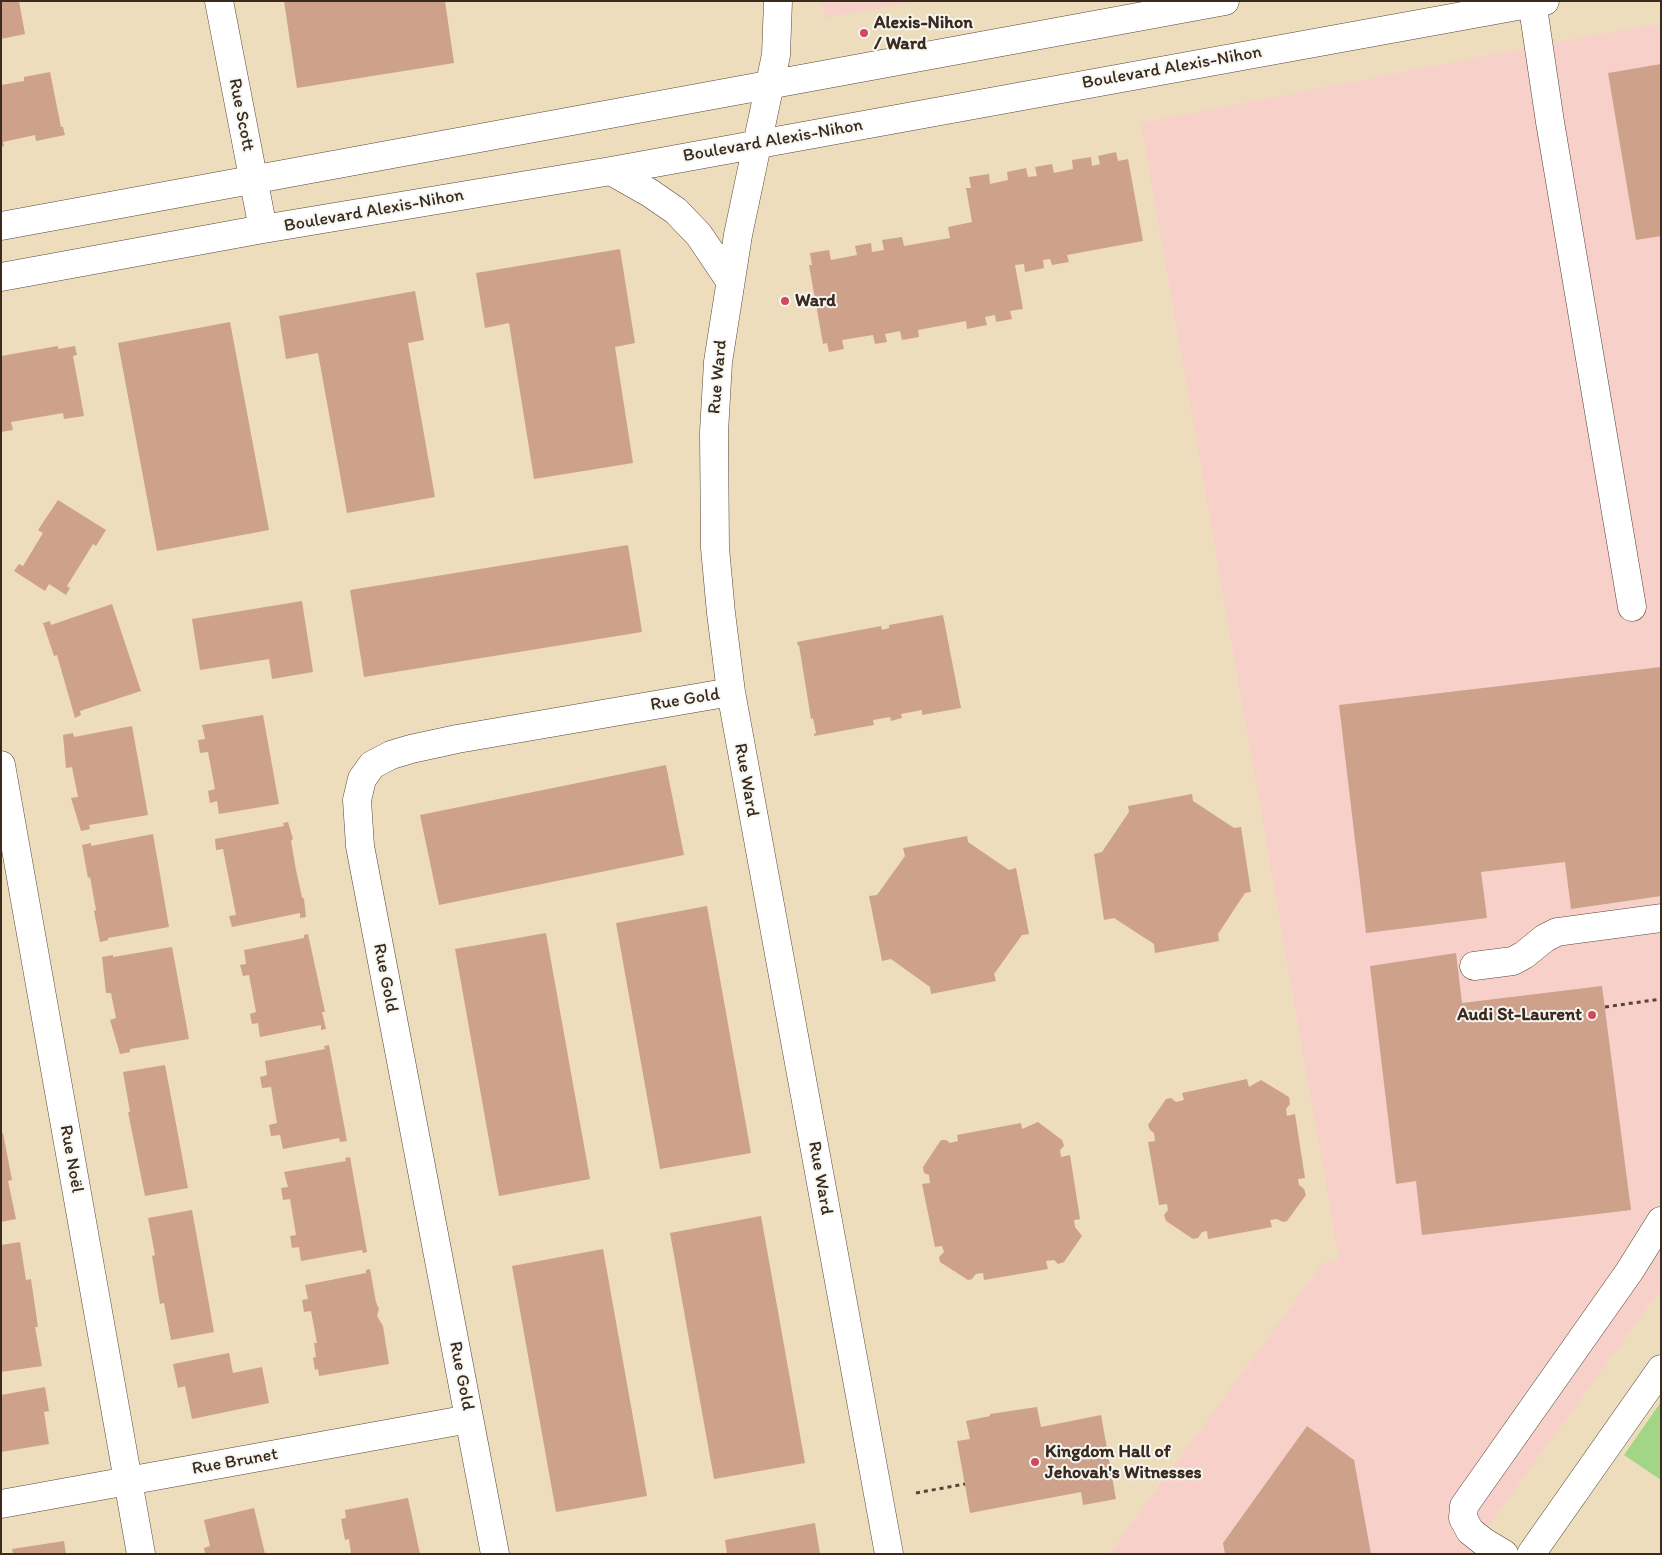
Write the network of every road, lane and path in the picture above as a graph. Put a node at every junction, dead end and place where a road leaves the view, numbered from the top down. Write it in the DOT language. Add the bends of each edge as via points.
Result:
graph roads {
  1 [pos="219,1"];
  2 [pos="778,1"];
  3 [pos="1225,1"];
  4 [pos="1536,2"];
  5 [pos="770,85"];
  6 [pos="757,143"];
  7 [pos="611,171"];
  8 [pos="253,180"];
  9 [pos="1,226"];
  10 [pos="263,229"];
  11 [pos="1,277"];
  12 [pos="730,281"];
  13 [pos="1632,607"];
  14 [pos="731,692"];
  15 [pos="1,765"];
  16 [pos="1661,918"];
  17 [pos="1474,966"];
  18 [pos="1661,999"];
  19 [pos="1605,1007"];
  20 [pos="1661,1221"];
  21 [pos="1661,1369"];
  22 [pos="469,1419"];
  23 [pos="128,1481"];
  24 [pos="965,1484"];
  25 [pos="916,1493"];
  26 [pos="1,1504"];
  27 [pos="141,1554"];
  28 [pos="495,1554"];
  29 [pos="889,1554"];
  30 [pos="1504,1554"];
  31 [pos="1531,1554"];
  1 -- 8 [label="street, Rue Scott"];
  2 -- 5 [label="street, Rue Ward" via="778,45"];
  3 -- 5 [label="street"];
  4 -- 6 [label="street, Boulevard Alexis-Nihon"];
  4 -- 13 [label="street" via="1550,122"];
  5 -- 6 [label="street, Rue Ward"];
  5 -- 8 [label="street"];
  6 -- 7 [label="street, Boulevard Alexis-Nihon"];
  6 -- 12 [label="street, Rue Ward"];
  7 -- 10 [label="street, Boulevard Alexis-Nihon"];
  7 -- 12 [label="street" via="676,211 699,234"];
  8 -- 9 [label="street"];
  8 -- 10 [label="street, Rue Scott"];
  10 -- 11 [label="street, Boulevard Alexis-Nihon"];
  12 -- 14 [label="street, Rue Ward" via="718,362 714,464 715,548"];
  14 -- 22 [label="street, Rue Gold" via="411,749 372,765 362,779 357,800 360,846"];
  14 -- 29 [label="street, Rue Ward"];
  15 -- 23 [label="street, Rue Noël"];
  16 -- 17 [label="street" via="1556,932 1513,961"];
  18 -- 19 [label="path"];
  20 -- 30 [label="street" via="1464,1506 1463,1518 1470,1530"];
  21 -- 31 [label="street"];
  22 -- 23 [label="street, Rue Brunet"];
  22 -- 28 [label="street, Rue Gold"];
  23 -- 26 [label="street, Rue Brunet"];
  23 -- 27 [label="street, Rue Noël"];
  24 -- 25 [label="path"];
}
